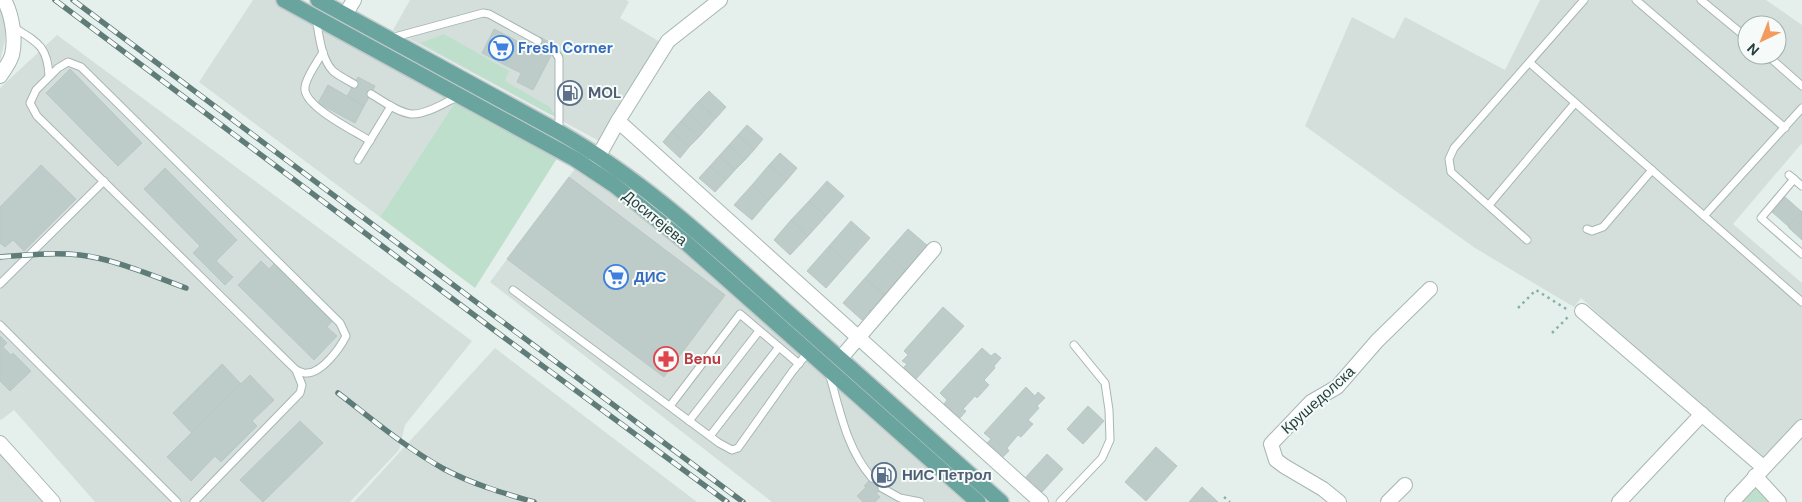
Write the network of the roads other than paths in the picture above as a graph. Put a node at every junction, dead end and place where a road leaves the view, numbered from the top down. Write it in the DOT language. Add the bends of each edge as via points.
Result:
graph roads {
  1 [pos="4,0"];
  2 [pos="284,0"];
  3 [pos="318,0"];
  4 [pos="354,0"];
  5 [pos="720,0"];
  6 [pos="1584,0"];
  7 [pos="1636,0"];
  8 [pos="1701,0"];
  9 [pos="345,15"];
  10 [pos="316,17"];
  11 [pos="13,26"];
  12 [pos="1737,30"];
  13 [pos="389,39"];
  14 [pos="538,40"];
  15 [pos="554,50"];
  16 [pos="323,52"];
  17 [pos="1530,63"];
  18 [pos="1778,65"];
  19 [pos="0,76"];
  20 [pos="49,77"];
  21 [pos="354,84"];
  22 [pos="1802,86"];
  23 [pos="371,94"];
  24 [pos="459,96"];
  25 [pos="1575,103"];
  26 [pos="391,106"];
  27 [pos="1802,108"];
  28 [pos="618,121"];
  29 [pos="1784,128"];
  30 [pos="560,132"];
  31 [pos="370,140"];
  32 [pos="599,156"];
  33 [pos="358,160"];
  34 [pos="590,170"];
  35 [pos="1652,170"];
  36 [pos="104,181"];
  37 [pos="1802,186"];
  38 [pos="1488,205"];
  39 [pos="1704,216"];
  40 [pos="1587,229"];
  41 [pos="1527,240"];
  42 [pos="934,249"];
  43 [pos="1802,254"];
  44 [pos="0,284"];
  45 [pos="1430,289"];
  46 [pos="512,290"];
  47 [pos="1802,302"];
  48 [pos="1582,311"];
  49 [pos="0,325"];
  50 [pos="759,331"];
  51 [pos="859,337"];
  52 [pos="819,340"];
  53 [pos="1074,346"];
  54 [pos="779,347"];
  55 [pos="804,358"];
  56 [pos="840,359"];
  57 [pos="827,368"];
  58 [pos="296,370"];
  59 [pos="670,406"];
  60 [pos="1702,414"];
  61 [pos="689,421"];
  62 [pos="1802,427"];
  63 [pos="710,436"];
  64 [pos="0,443"];
  65 [pos="1759,471"];
  66 [pos="872,478"];
  67 [pos="1405,485"];
  68 [pos="882,488"];
  69 [pos="52,502"];
  70 [pos="177,502"];
  71 [pos="194,502"];
  72 [pos="920,502"];
  73 [pos="978,502"];
  74 [pos="1001,502"];
  75 [pos="1041,502"];
  76 [pos="1060,502"];
  77 [pos="1339,502"];
  78 [pos="1388,502"];
  79 [pos="1619,502"];
  80 [pos="1732,502"];
  81 [pos="1779,502"];
  1 -- 11 [label="street"];
  2 -- 10 [label="main road, Доситејева"];
  3 -- 9 [label="main road, Доситејева"];
  4 -- 9 [label="street"];
  5 -- 28 [label="street" via="668,41"];
  6 -- 17 [label="lane"];
  7 -- 29 [label="lane"];
  8 -- 12 [label="lane"];
  9 -- 13 [label="main road, Доситејева"];
  10 -- 16 [label="lane"];
  10 -- 24 [label="main road, Доситејева"];
  11 -- 19 [label="street" via="12,55"];
  11 -- 20 [label="lane" via="39,44 48,62"];
  13 -- 14 [label="lane" via="483,13"];
  13 -- 30 [label="main road, Доситејева"];
  15 -- 30 [label="lane" via="559,58"];
  16 -- 21 [label="lane" via="332,70"];
  16 -- 31 [label="lane" via="305,86 305,94 318,109"];
  17 -- 25 [label="lane"];
  17 -- 38 [label="lane" via="1449,159 1451,172"];
  18 -- 22 [label="lane"];
  20 -- 36 [label="lane" via="36,90 30,103 37,116"];
  20 -- 58 [label="lane" via="68,62 81,67 340,323 346,336 340,347 318,370 306,374"];
  23 -- 26 [label="lane"];
  24 -- 26 [label="lane" via="422,113 412,114"];
  24 -- 34 [label="main road, Доситејева"];
  25 -- 35 [label="lane"];
  25 -- 38 [label="lane"];
  26 -- 31 [label="lane"];
  27 -- 29 [label="lane"];
  28 -- 32 [label="street"];
  28 -- 51 [label="street"];
  29 -- 39 [label="lane"];
  30 -- 32 [label="main road, Доситејева"];
  31 -- 33 [label="lane"];
  32 -- 34 [label="street"];
  32 -- 52 [label="main road, Доситејева" via="696,230"];
  34 -- 55 [label="main road, Доситејева" via="684,241"];
  35 -- 39 [label="lane"];
  35 -- 40 [label="lane" via="1603,227 1592,231"];
  36 -- 44 [label="lane"];
  36 -- 58 [label="lane"];
  37 -- 43 [label="lane" via="1791,177 1761,218"];
  38 -- 41 [label="lane"];
  39 -- 47 [label="lane"];
  42 -- 51 [label="street"];
  45 -- 77 [label="street, Крушедолска" via="1337,386 1311,402 1270,444 1276,460"];
  46 -- 59 [label="lane"];
  48 -- 60 [label="street"];
  49 -- 70 [label="lane"];
  50 -- 54 [label="lane"];
  50 -- 59 [label="lane" via="739,315"];
  50 -- 61 [label="lane"];
  51 -- 56 [label="street"];
  51 -- 75 [label="street"];
  52 -- 55 [label="lane"];
  52 -- 56 [label="main road, Доситејева"];
  53 -- 76 [label="lane" via="1105,383 1110,440 1102,458"];
  54 -- 55 [label="lane"];
  54 -- 63 [label="lane"];
  55 -- 57 [label="main road, Доситејева"];
  55 -- 63 [label="lane" via="738,448 728,449"];
  56 -- 74 [label="main road, Доситејева"];
  57 -- 66 [label="lane" via="849,442"];
  57 -- 73 [label="main road, Доситејева"];
  58 -- 71 [label="lane" via="302,385 300,393"];
  59 -- 61 [label="lane"];
  60 -- 65 [label="street"];
  60 -- 79 [label="street"];
  61 -- 63 [label="lane"];
  62 -- 65 [label="street"];
  64 -- 69 [label="street"];
  65 -- 80 [label="street"];
  65 -- 81 [label="street"];
  67 -- 78 [label="street"];
  68 -- 72 [label="lane" via="900,498"];
}
